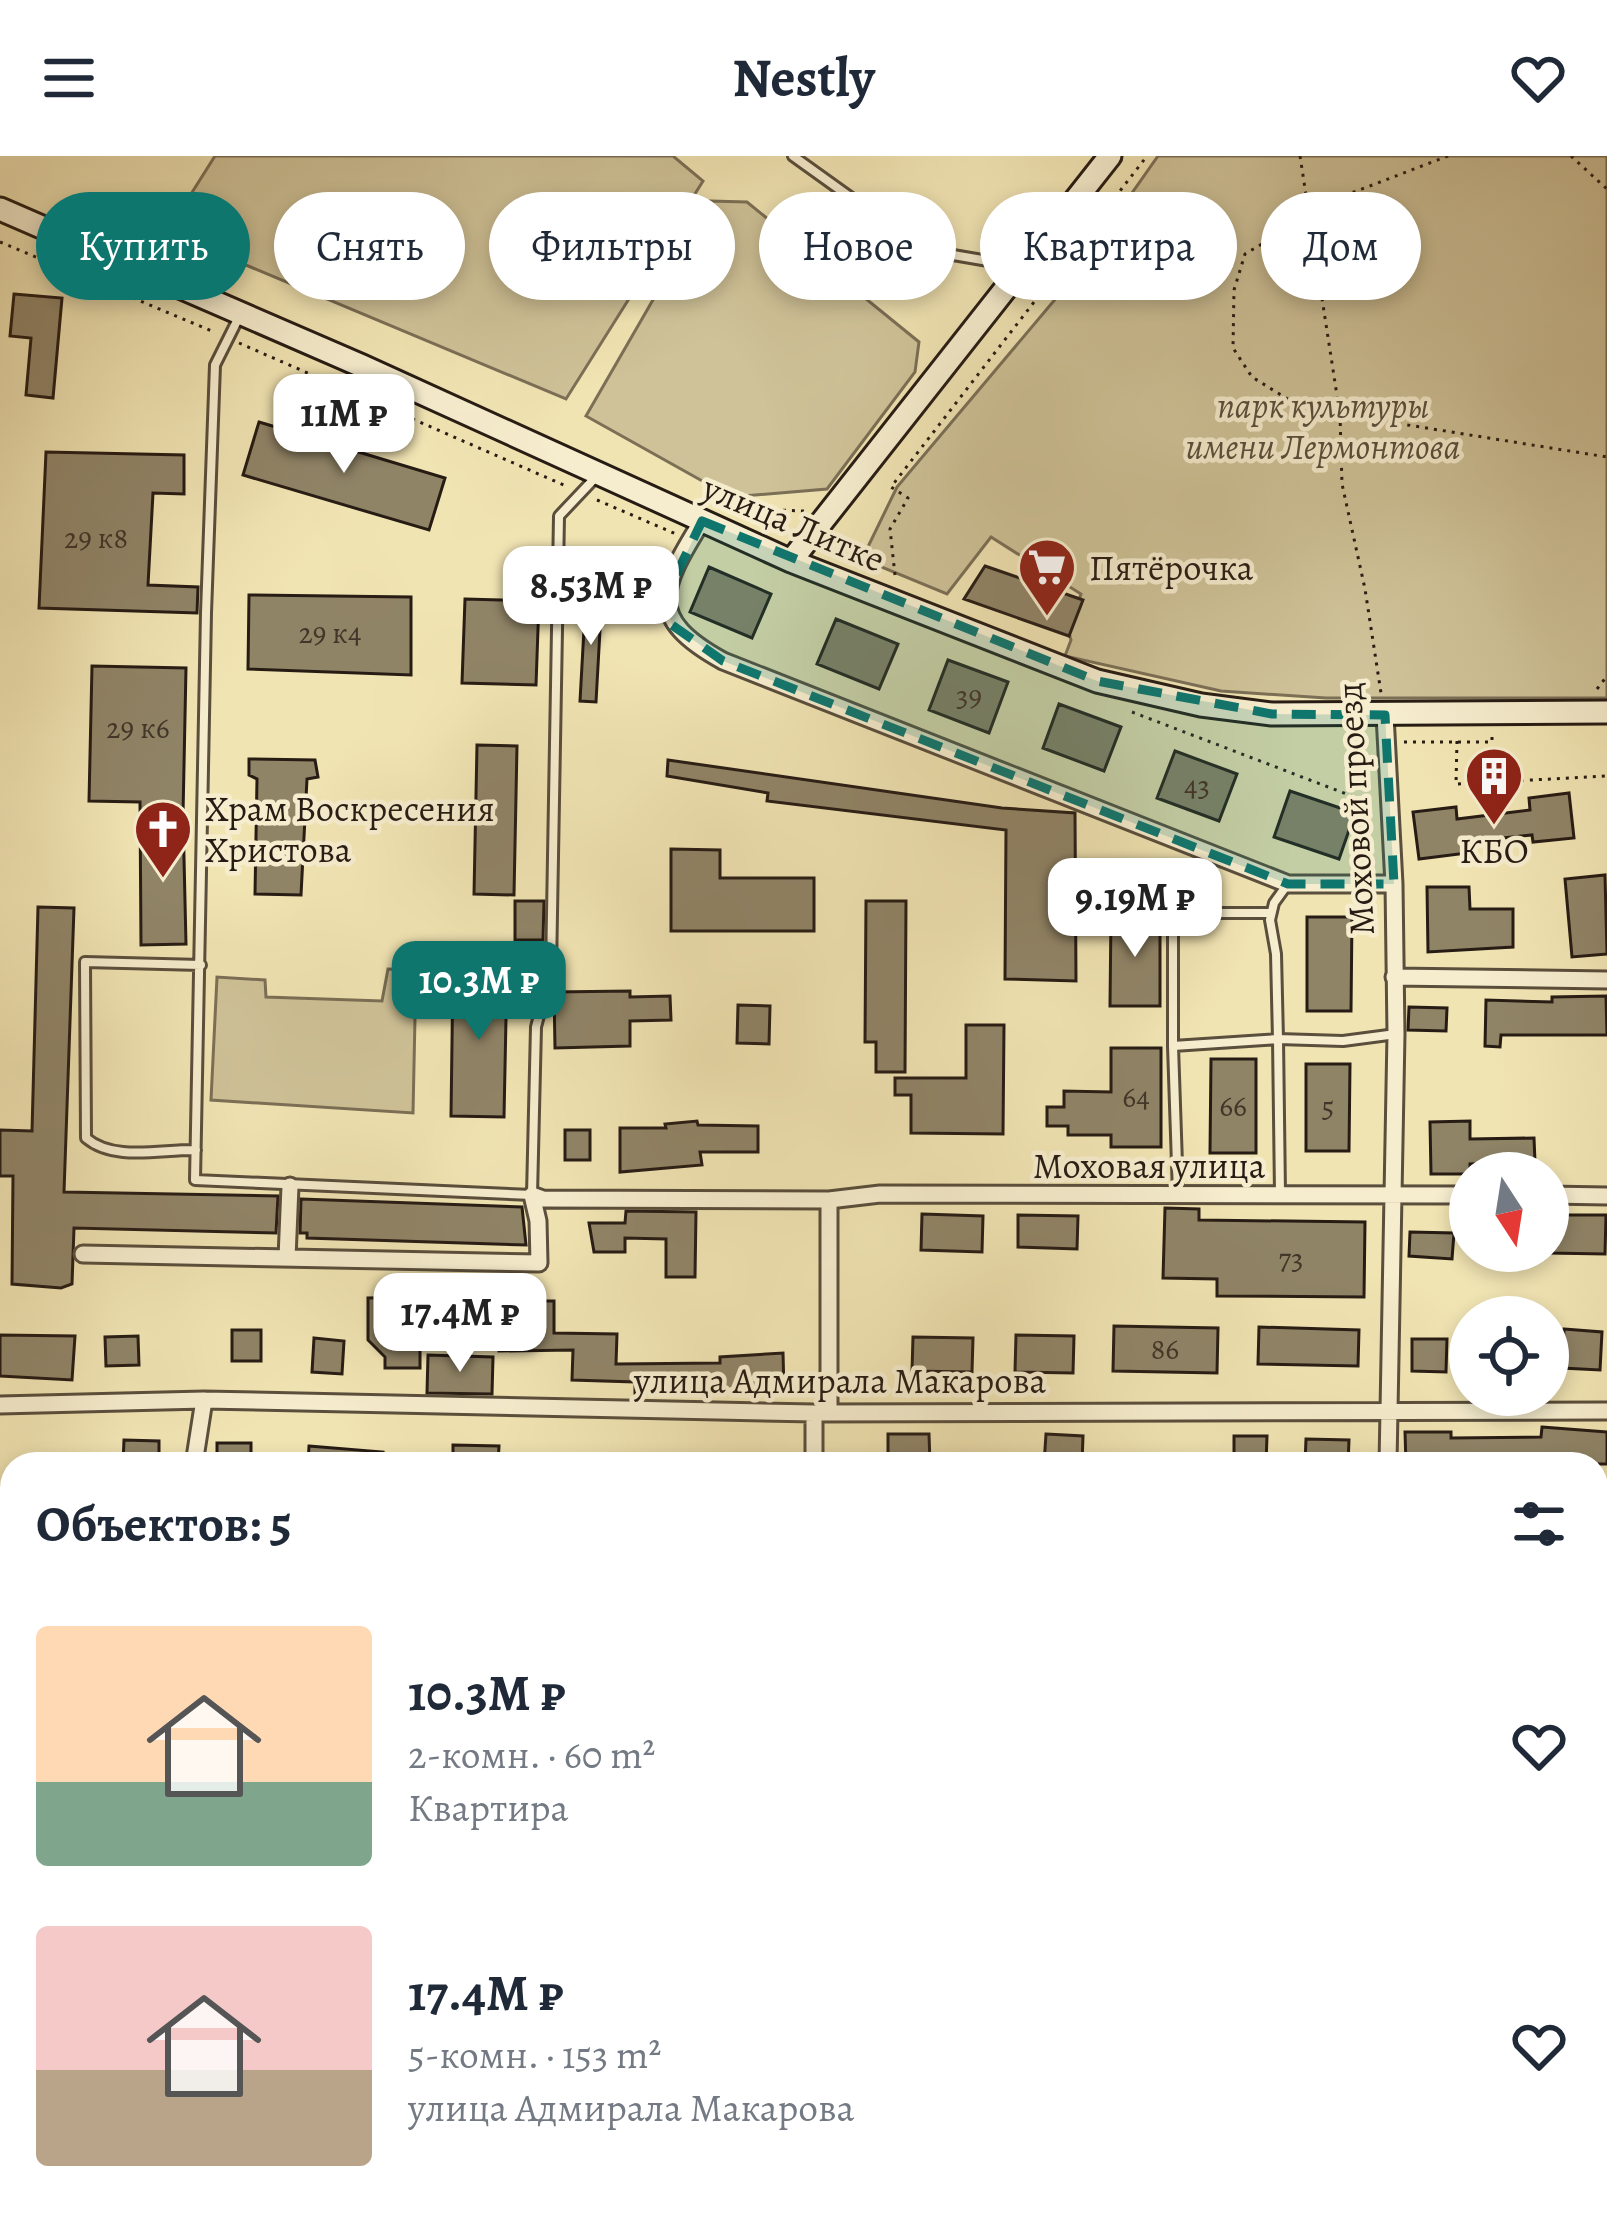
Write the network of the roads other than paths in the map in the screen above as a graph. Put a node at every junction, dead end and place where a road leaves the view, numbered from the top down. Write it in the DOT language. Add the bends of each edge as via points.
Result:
graph roads {
  1 [pos="794,156"];
  2 [pos="1110,156"];
  3 [pos="1082,192"];
  4 [pos="0,209"];
  5 [pos="980,260"];
  6 [pos="997,300"];
  7 [pos="241,313"];
  8 [pos="601,475"];
  9 [pos="702,521"];
  10 [pos="791,561"];
  11 [pos="1599,704"];
  12 [pos="1384,715"];
  13 [pos="1288,884"];
  14 [pos="1394,884"];
  15 [pos="1271,913"];
  16 [pos="201,965"];
  17 [pos="1394,976"];
  18 [pos="1607,980"];
  19 [pos="1396,1034"];
  20 [pos="1278,1039"];
  21 [pos="1173,1046"];
  22 [pos="196,1150"];
  23 [pos="290,1186"];
  24 [pos="532,1195"];
  25 [pos="1178,1195"];
  26 [pos="1280,1195"];
  27 [pos="1393,1195"];
  28 [pos="1449,1195"];
  29 [pos="1569,1195"];
  30 [pos="1607,1196"];
  31 [pos="829,1200"];
  32 [pos="83,1255"];
  33 [pos="287,1258"];
  34 [pos="204,1400"];
  35 [pos="0,1405"];
  36 [pos="821,1412"];
  37 [pos="1387,1412"];
  38 [pos="1607,1412"];
  39 [pos="196,1452"];
  40 [pos="816,1452"];
  41 [pos="1388,1452"];
  1 -- 5 [label="lane" via="924,250"];
  2 -- 3 [label="main road"];
  4 -- 7 [label="main road, улица Литке"];
  6 -- 10 [label="main road"];
  7 -- 8 [label="main road, улица Литке"];
  7 -- 16 [label="lane" via="215,365"];
  8 -- 9 [label="main road, улица Литке"];
  8 -- 24 [label="lane" via="559,516 551,970 536,1027"];
  9 -- 10 [label="main road, улица Литке"];
  9 -- 13 [label="street" via="666,596 672,625 689,642"];
  10 -- 12 [label="main road, улица Литке" via="1097,681 1249,711"];
  11 -- 12 [label="main road, улица Литке"];
  12 -- 14 [label="street, Моховой проезд"];
  13 -- 14 [label="street"];
  13 -- 15 [label="lane"];
  14 -- 17 [label="street, Моховой проезд"];
  15 -- 20 [label="lane"];
  15 -- 21 [label="lane" via="1173,913"];
  16 -- 22 [label="lane"];
  16 -- 22 [label="lane" via="85,962 86,1138 115,1151"];
  17 -- 18 [label="street"];
  17 -- 19 [label="street, Моховой проезд"];
  19 -- 20 [label="lane"];
  19 -- 27 [label="street, Моховой проезд"];
  20 -- 21 [label="lane"];
  20 -- 26 [label="lane"];
  21 -- 25 [label="lane"];
  22 -- 23 [label="lane" via="196,1180"];
  23 -- 24 [label="lane"];
  23 -- 33 [label="street"];
  24 -- 31 [label="street, Моховая улица"];
  24 -- 33 [label="street" via="539,1263"];
  25 -- 26 [label="street, Моховая улица"];
  25 -- 31 [label="street, Моховая улица"];
  26 -- 27 [label="street, Моховая улица"];
  27 -- 28 [label="street, Моховая улица"];
  27 -- 37 [label="street, Моховой проезд"];
  29 -- 30 [label="street"];
  31 -- 36 [label="street"];
  32 -- 33 [label="street"];
  34 -- 35 [label="street, улица Адмирала Макарова"];
  34 -- 36 [label="street, улица Адмирала Макарова"];
  34 -- 39 [label="street"];
  36 -- 37 [label="street, улица Адмирала Макарова"];
  36 -- 40 [label="street"];
  37 -- 38 [label="street, улица Адмирала Макарова"];
  37 -- 41 [label="street, Моховой проезд"];
}
